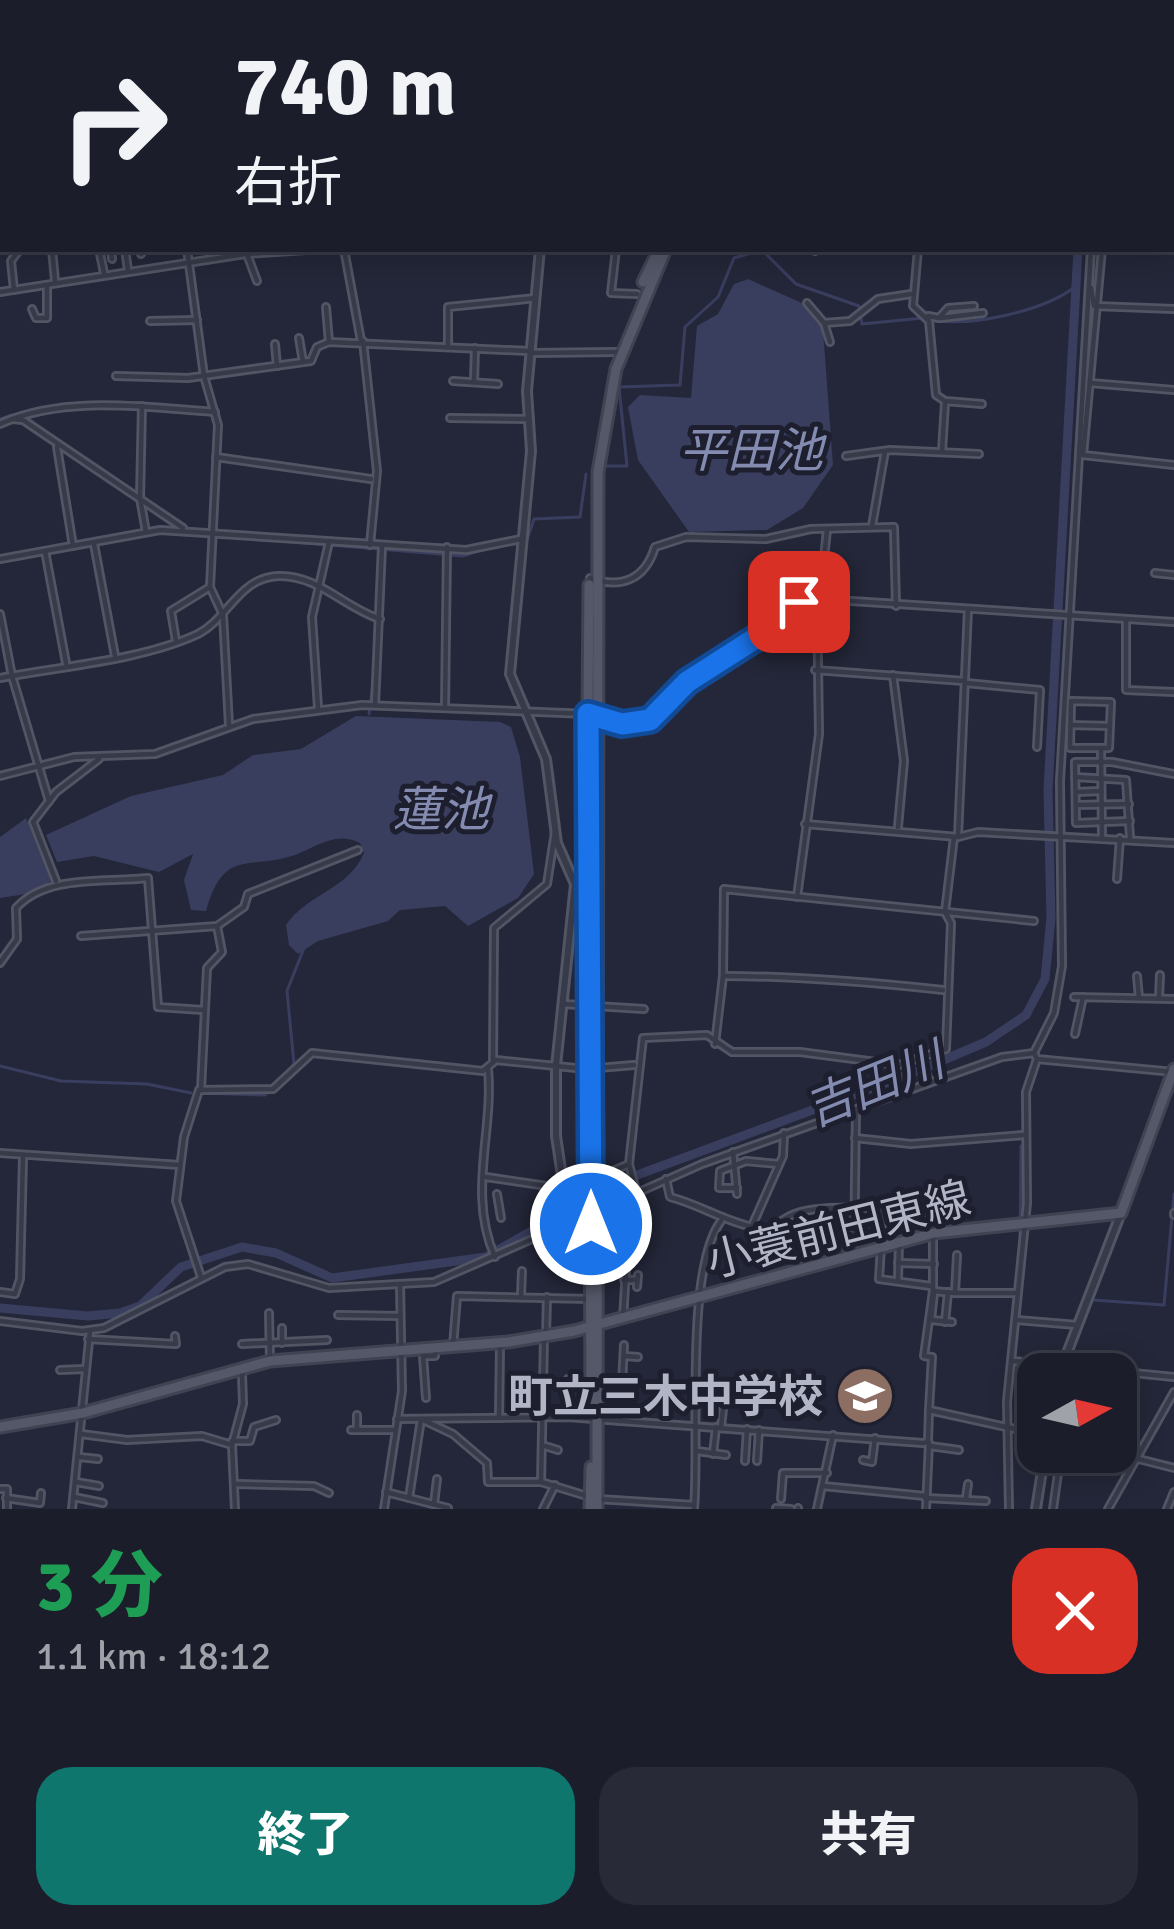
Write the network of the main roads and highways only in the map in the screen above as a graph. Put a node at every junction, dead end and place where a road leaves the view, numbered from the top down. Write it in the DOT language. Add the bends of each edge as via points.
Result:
graph roads {
  1 [pos="661,252"];
  2 [pos="662,252"];
  3 [pos="591,714"];
  4 [pos="1174,1071"];
  5 [pos="590,1212"];
  6 [pos="594,1326"];
  7 [pos="0,1427"];
  8 [pos="594,1503"];
  1 -- 3 [label="main road" via="616,352 592,472"];
  2 -- 3 [label="main road" via="608,405 592,579"];
  3 -- 5 [label="main road"];
  4 -- 6 [label="main road, 小蓑前田東線" via="1121,1213 934,1233"];
  5 -- 6 [label="main road"];
  5 -- 6 [label="main road"];
  6 -- 7 [label="main road, 小蓑前田東線" via="500,1343 270,1361"];
  6 -- 8 [label="main road"];
}
